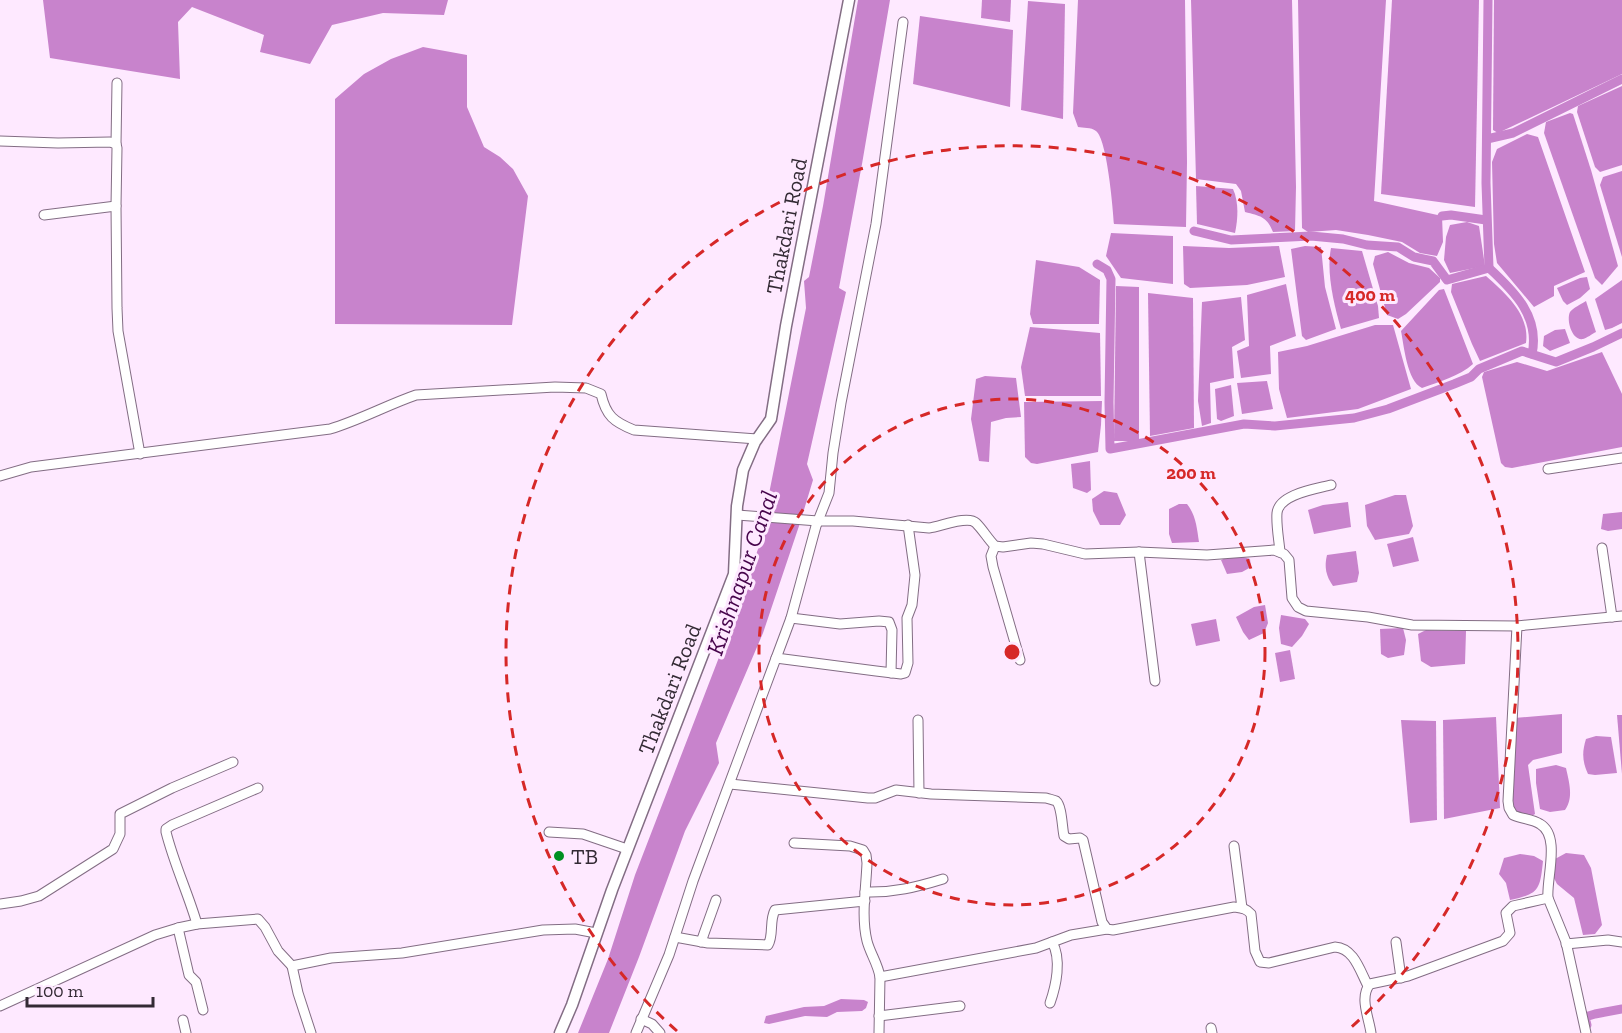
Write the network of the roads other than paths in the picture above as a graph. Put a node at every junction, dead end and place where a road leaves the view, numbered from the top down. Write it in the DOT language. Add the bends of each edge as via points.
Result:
graph roads {
  1 [pos="849,0"];
  2 [pos="903,22"];
  3 [pos="117,83"];
  4 [pos="0,141"];
  5 [pos="116,144"];
  6 [pos="116,206"];
  7 [pos="44,215"];
  8 [pos="757,439"];
  9 [pos="140,454"];
  10 [pos="1622,458"];
  11 [pos="1548,469"];
  12 [pos="0,476"];
  13 [pos="1331,485"];
  14 [pos="738,516"];
  15 [pos="813,520"];
  16 [pos="908,525"];
  17 [pos="995,546"];
  18 [pos="1602,548"];
  19 [pos="1139,552"];
  20 [pos="1280,552"];
  21 [pos="1617,616"];
  22 [pos="791,618"];
  23 [pos="1517,626"];
  24 [pos="776,658"];
  25 [pos="1020,660"];
  26 [pos="891,673"];
  27 [pos="1155,681"];
  28 [pos="918,720"];
  29 [pos="233,762"];
  30 [pos="730,784"];
  31 [pos="258,788"];
  32 [pos="919,793"];
  33 [pos="549,832"];
  34 [pos="794,843"];
  35 [pos="1234,846"];
  36 [pos="627,849"];
  37 [pos="943,879"];
  38 [pos="865,896"];
  39 [pos="1548,898"];
  40 [pos="716,900"];
  41 [pos="0,904"];
  42 [pos="1242,908"];
  43 [pos="196,924"];
  44 [pos="178,928"];
  45 [pos="1107,929"];
  46 [pos="596,933"];
  47 [pos="675,937"];
  48 [pos="701,942"];
  49 [pos="1052,942"];
  50 [pos="1396,942"];
  51 [pos="1622,942"];
  52 [pos="1566,944"];
  53 [pos="292,966"];
  54 [pos="880,977"];
  55 [pos="1401,978"];
  56 [pos="1368,986"];
  57 [pos="1050,1003"];
  58 [pos="0,1006"];
  59 [pos="960,1006"];
  60 [pos="203,1010"];
  61 [pos="879,1016"];
  62 [pos="642,1019"];
  63 [pos="183,1020"];
  64 [pos="186,1033"];
  65 [pos="311,1033"];
  66 [pos="560,1033"];
  67 [pos="636,1033"];
  68 [pos="660,1033"];
  69 [pos="879,1033"];
  70 [pos="1371,1033"];
  71 [pos="1586,1033"];
  1 -- 8 [label="street, Thakdari Road" via="771,419"];
  2 -- 15 [label="street" via="876,224 839,413 829,493"];
  3 -- 5 [label="street"];
  4 -- 5 [label="street"];
  5 -- 6 [label="street"];
  6 -- 7 [label="street"];
  6 -- 9 [label="street" via="118,331"];
  8 -- 9 [label="street" via="634,430 608,414 601,394 586,388 555,387 416,395 330,429"];
  8 -- 14 [label="street, Thakdari Road" via="743,470"];
  9 -- 12 [label="street" via="31,467"];
  10 -- 11 [label="street"];
  13 -- 20 [label="street" via="1289,497 1281,504 1277,513"];
  14 -- 15 [label="street"];
  14 -- 36 [label="street, Thakdari Road" via="734,574"];
  15 -- 16 [label="street"];
  15 -- 22 [label="street"];
  16 -- 17 [label="street" via="929,528 969,519"];
  16 -- 26 [label="street" via="915,575 907,618 908,663 905,672"];
  17 -- 19 [label="street" via="1031,543 1085,554"];
  17 -- 25 [label="street" via="991,556 993,567"];
  18 -- 21 [label="street"];
  19 -- 20 [label="street"];
  19 -- 27 [label="street"];
  20 -- 23 [label="street" via="1289,560 1292,598 1306,611 1412,625"];
  21 -- 23 [label="street"];
  22 -- 24 [label="street"];
  22 -- 26 [label="street" via="840,624 889,622"];
  23 -- 39 [label="street" via="1508,801 1513,815 1539,823 1547,833 1552,854"];
  24 -- 26 [label="street"];
  24 -- 30 [label="street"];
  28 -- 32 [label="street"];
  29 -- 41 [label="street" via="120,814 120,834 113,849 39,896"];
  30 -- 32 [label="street" via="868,798 896,790"];
  30 -- 47 [label="street"];
  31 -- 43 [label="street" via="166,829"];
  32 -- 45 [label="street" via="1046,798 1058,802 1064,836 1083,840 1102,922"];
  33 -- 36 [label="street" via="583,834"];
  34 -- 38 [label="street" via="863,850 867,864"];
  35 -- 42 [label="street"];
  36 -- 46 [label="street, Thakdari Road"];
  37 -- 38 [label="street"];
  38 -- 48 [label="street" via="775,910 768,945"];
  38 -- 54 [label="street" via="867,941"];
  39 -- 52 [label="street"];
  39 -- 55 [label="street" via="1509,909 1506,913 1510,933 1503,941"];
  40 -- 48 [label="street"];
  42 -- 45 [label="street"];
  42 -- 56 [label="street" via="1251,914 1260,962 1341,947 1352,956"];
  43 -- 44 [label="street"];
  43 -- 53 [label="street" via="258,919"];
  44 -- 58 [label="street"];
  44 -- 60 [label="street" via="189,975 196,982"];
  45 -- 49 [label="street"];
  46 -- 53 [label="street" via="543,930"];
  46 -- 66 [label="street, Thakdari Road"];
  47 -- 48 [label="street"];
  47 -- 62 [label="street"];
  49 -- 54 [label="street"];
  49 -- 57 [label="street" via="1057,956 1056,985"];
  50 -- 55 [label="street"];
  51 -- 52 [label="street"];
  52 -- 71 [label="street"];
  53 -- 65 [label="street"];
  54 -- 61 [label="street"];
  55 -- 56 [label="street"];
  56 -- 70 [label="street" via="1365,993"];
  59 -- 61 [label="street"];
  61 -- 69 [label="street"];
  62 -- 67 [label="street"];
  62 -- 68 [label="street"];
  63 -- 64 [label="street"];
}
